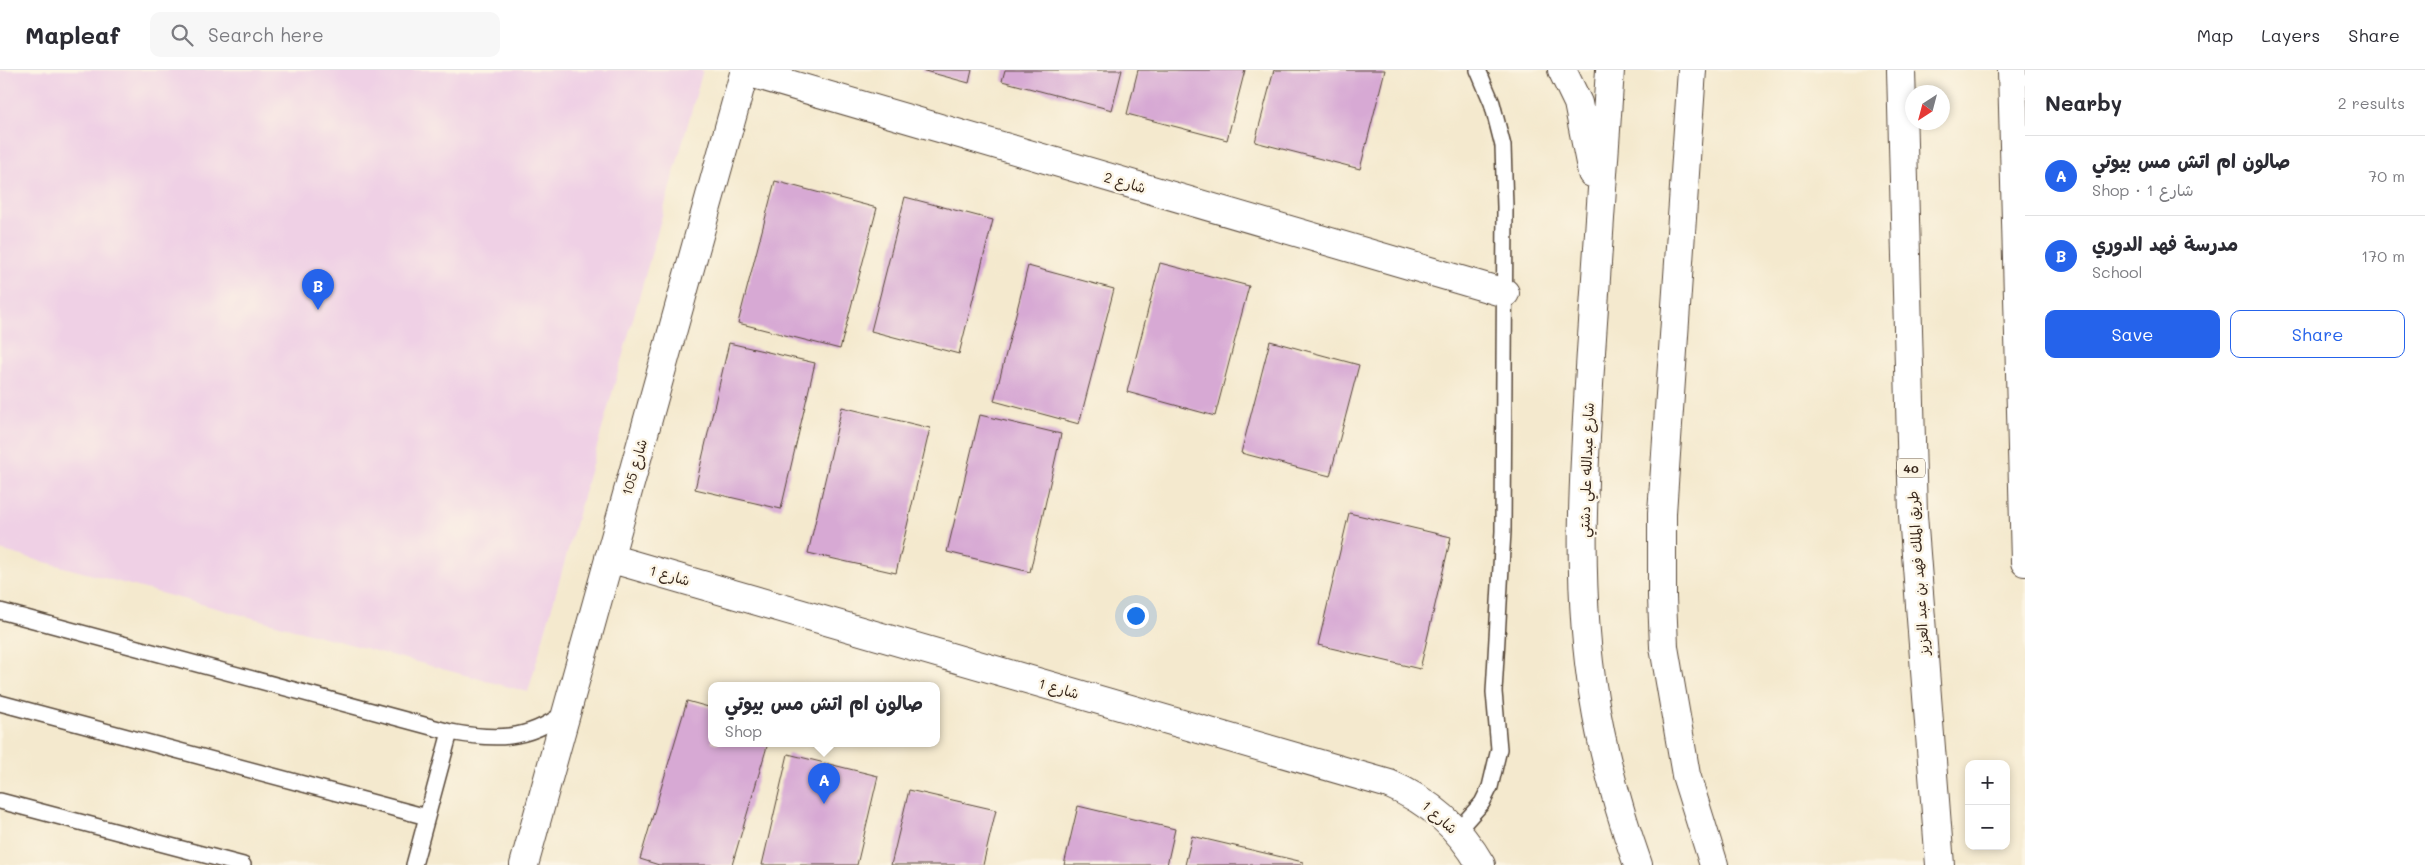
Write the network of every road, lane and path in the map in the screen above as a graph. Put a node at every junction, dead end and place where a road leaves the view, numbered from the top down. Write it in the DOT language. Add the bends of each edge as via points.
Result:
graph roads {
  1 [pos="1478,70"];
  2 [pos="1562,70"];
  3 [pos="1610,70"];
  4 [pos="1692,70"];
  5 [pos="1900,70"];
  6 [pos="2012,70"];
  7 [pos="744,71"];
  8 [pos="1599,224"];
  9 [pos="1505,293"];
  10 [pos="609,558"];
  11 [pos="2025,562"];
  12 [pos="0,611"];
  13 [pos="0,703"];
  14 [pos="567,710"];
  15 [pos="450,732"];
  16 [pos="0,801"];
  17 [pos="428,817"];
  18 [pos="1456,831"];
  19 [pos="244,865"];
  20 [pos="414,865"];
  21 [pos="524,865"];
  22 [pos="1481,865"];
  23 [pos="1638,865"];
  24 [pos="1714,865"];
  25 [pos="1940,865"];
  1 -- 9 [label="lane" via="1492,103 1503,146"];
  2 -- 8 [label="main road" via="1578,103 1584,127"];
  3 -- 8 [label="main road, شارع عبدالله علي دشتي"];
  4 -- 24 [label="main road" via="1662,513 1664,646 1686,775"];
  5 -- 25 [label="main road, طريق الملك فهد بن عبد العزيز / 40" via="1912,515"];
  6 -- 11 [label="main road"];
  7 -- 9 [label="main road, شارع 2"];
  7 -- 10 [label="main road, شارع 105"];
  8 -- 23 [label="main road, شارع عبدالله علي دشتي" via="1585,449 1583,546 1586,630 1606,762"];
  9 -- 18 [label="lane" via="1503,531 1494,692 1497,765 1482,803"];
  10 -- 14 [label="main road, شارع 105"];
  10 -- 18 [label="main road, شارع 1" via="1389,784 1432,807"];
  12 -- 15 [label="lane"];
  13 -- 17 [label="lane"];
  14 -- 15 [label="lane" via="546,726 524,734 477,737"];
  14 -- 21 [label="main road, شارع 105"];
  15 -- 17 [label="lane"];
  16 -- 19 [label="lane"];
  17 -- 20 [label="lane"];
  18 -- 22 [label="main road, شارع 1"];
}
